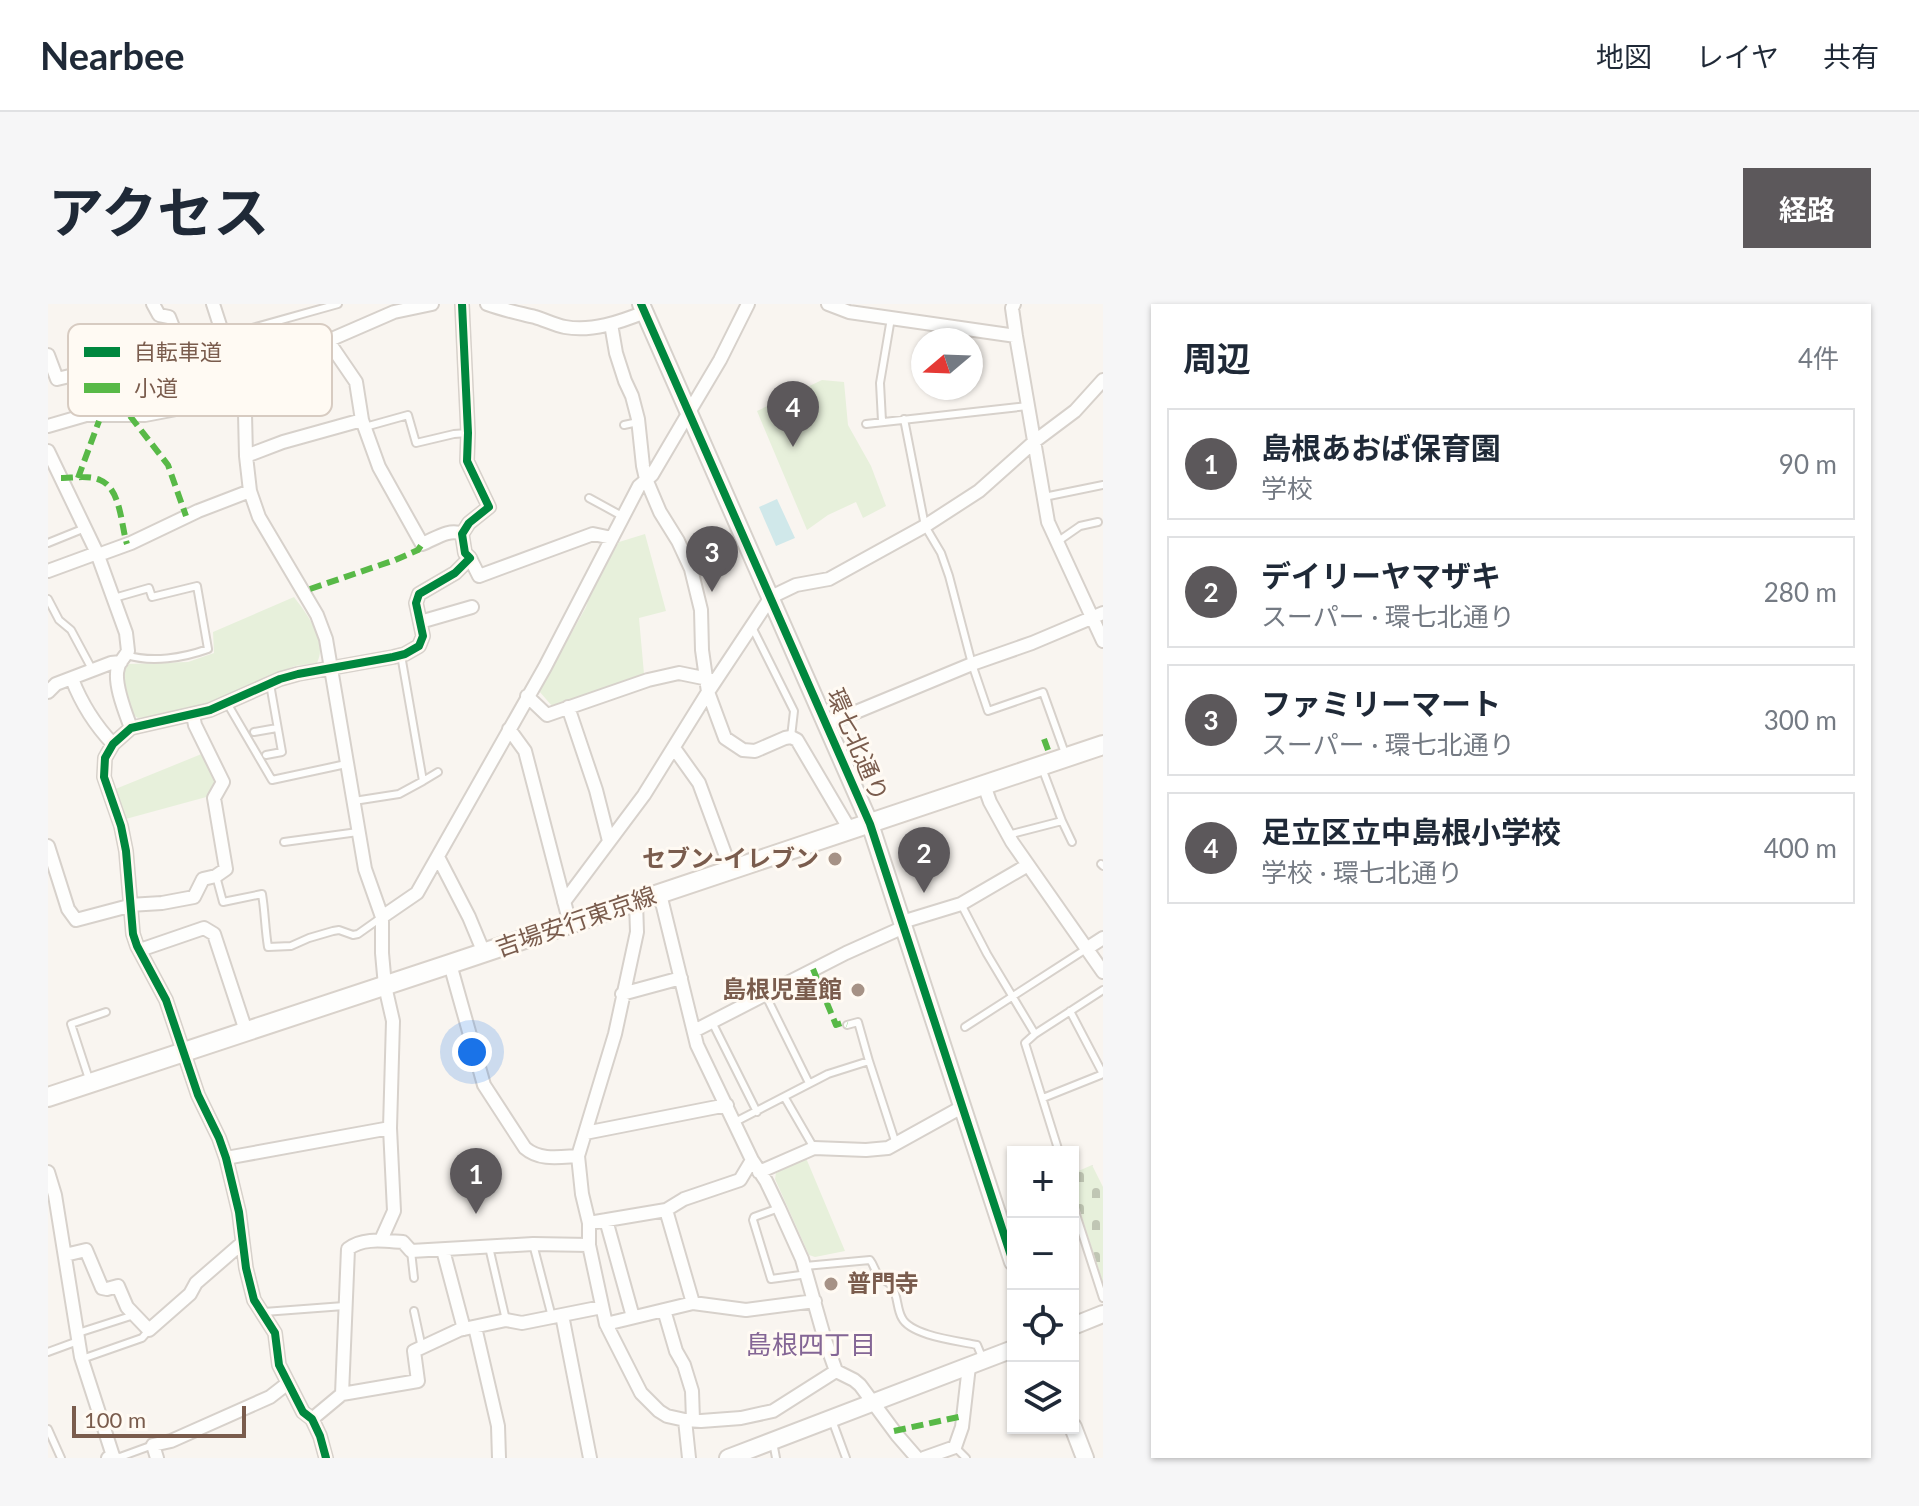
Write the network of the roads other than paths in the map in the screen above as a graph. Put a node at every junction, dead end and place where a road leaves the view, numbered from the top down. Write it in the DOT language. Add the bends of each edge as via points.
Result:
graph roads {
  1 [pos="153,304"];
  2 [pos="213,304"];
  3 [pos="338,304"];
  4 [pos="432,304"];
  5 [pos="462,304"];
  6 [pos="487,304"];
  7 [pos="748,304"];
  8 [pos="828,304"];
  9 [pos="1014,304"];
  10 [pos="643,308"];
  11 [pos="891,318"];
  12 [pos="172,324"];
  13 [pos="220,324"];
  14 [pos="267,324"];
  15 [pos="611,324"];
  16 [pos="1016,336"];
  17 [pos="332,339"];
  18 [pos="332,347"];
  19 [pos="48,355"];
  20 [pos="68,376"];
  21 [pos="1103,380"];
  22 [pos="1028,406"];
  23 [pos="689,413"];
  24 [pos="83,416"];
  25 [pos="245,416"];
  26 [pos="904,419"];
  27 [pos="882,421"];
  28 [pos="638,422"];
  29 [pos="363,424"];
  30 [pos="866,424"];
  31 [pos="624,425"];
  32 [pos="48,426"];
  33 [pos="468,433"];
  34 [pos="1035,441"];
  35 [pos="48,451"];
  36 [pos="246,456"];
  37 [pos="646,479"];
  38 [pos="1103,485"];
  39 [pos="250,491"];
  40 [pos="1044,497"];
  41 [pos="589,498"];
  42 [pos="622,516"];
  43 [pos="1098,522"];
  44 [pos="925,526"];
  45 [pos="86,528"];
  46 [pos="462,534"];
  47 [pos="612,538"];
  48 [pos="1057,542"];
  49 [pos="48,543"];
  50 [pos="97,554"];
  51 [pos="470,558"];
  52 [pos="48,571"];
  53 [pos="771,597"];
  54 [pos="114,598"];
  55 [pos="48,599"];
  56 [pos="472,607"];
  57 [pos="1098,616"];
  58 [pos="420,622"];
  59 [pos="752,626"];
  60 [pos="1103,641"];
  61 [pos="401,655"];
  62 [pos="124,659"];
  63 [pos="972,664"];
  64 [pos="331,668"];
  65 [pos="93,671"];
  66 [pos="72,679"];
  67 [pos="711,680"];
  68 [pos="270,684"];
  69 [pos="48,692"];
  70 [pos="708,692"];
  71 [pos="527,696"];
  72 [pos="227,703"];
  73 [pos="568,707"];
  74 [pos="193,715"];
  75 [pos="827,724"];
  76 [pos="131,728"];
  77 [pos="277,728"];
  78 [pos="509,729"];
  79 [pos="254,732"];
  80 [pos="791,737"];
  81 [pos="113,744"];
  82 [pos="1103,745"];
  83 [pos="674,748"];
  84 [pos="266,755"];
  85 [pos="1067,757"];
  86 [pos="347,763"];
  87 [pos="1041,766"];
  88 [pos="438,772"];
  89 [pos="423,781"];
  90 [pos="984,785"];
  91 [pos="353,801"];
  92 [pos="1062,821"];
  93 [pos="870,824"];
  94 [pos="850,830"];
  95 [pos="358,832"];
  96 [pos="1008,835"];
  97 [pos="609,841"];
  98 [pos="284,842"];
  99 [pos="1072,842"];
  100 [pos="48,847"];
  101 [pos="438,857"];
  102 [pos="1028,865"];
  103 [pos="731,870"];
  104 [pos="216,876"];
  105 [pos="660,894"];
  106 [pos="564,902"];
  107 [pos="636,902"];
  108 [pos="961,904"];
  109 [pos="129,905"];
  110 [pos="382,917"];
  111 [pos="570,924"];
  112 [pos="903,925"];
  113 [pos="1103,938"];
  114 [pos="1086,949"];
  115 [pos="140,950"];
  116 [pos="484,953"];
  117 [pos="450,964"];
  118 [pos="1103,972"];
  119 [pos="681,978"];
  120 [pos="385,986"];
  121 [pos="1103,990"];
  122 [pos="622,994"];
  123 [pos="765,994"];
  124 [pos="1012,996"];
  125 [pos="1070,1011"];
  126 [pos="106,1012"];
  127 [pos="712,1021"];
  128 [pos="847,1025"];
  129 [pos="965,1027"];
  130 [pos="246,1031"];
  131 [pos="694,1031"];
  132 [pos="1035,1034"];
  133 [pos="184,1051"];
  134 [pos="869,1061"];
  135 [pos="1103,1074"];
  136 [pos="90,1083"];
  137 [pos="809,1083"];
  138 [pos="48,1097"];
  139 [pos="785,1098"];
  140 [pos="1043,1098"];
  141 [pos="727,1105"];
  142 [pos="962,1107"];
  143 [pos="757,1112"];
  144 [pos="735,1122"];
  145 [pos="390,1128"];
  146 [pos="585,1133"];
  147 [pos="896,1144"];
  148 [pos="1057,1146"];
  149 [pos="814,1148"];
  150 [pos="578,1156"];
  151 [pos="226,1158"];
  152 [pos="756,1166"];
  153 [pos="48,1172"];
  154 [pos="52,1207"];
  155 [pos="779,1208"];
  156 [pos="666,1210"];
  157 [pos="1077,1218"];
  158 [pos="606,1220"];
  159 [pos="589,1223"];
  160 [pos="381,1240"];
  161 [pos="242,1243"];
  162 [pos="533,1244"];
  163 [pos="1007,1244"];
  164 [pos="589,1245"];
  165 [pos="489,1247"];
  166 [pos="443,1250"];
  167 [pos="411,1251"];
  168 [pos="65,1255"];
  169 [pos="806,1270"];
  170 [pos="414,1278"];
  171 [pos="1103,1298"];
  172 [pos="815,1301"];
  173 [pos="693,1303"];
  174 [pos="344,1306"];
  175 [pos="602,1307"];
  176 [pos="664,1310"];
  177 [pos="414,1311"];
  178 [pos="261,1312"];
  179 [pos="1103,1314"];
  180 [pos="134,1315"];
  181 [pos="557,1316"];
  182 [pos="633,1317"];
  183 [pos="506,1320"];
  184 [pos="606,1324"];
  185 [pos="1079,1324"];
  186 [pos="469,1328"];
  187 [pos="149,1330"];
  188 [pos="78,1337"];
  189 [pos="422,1348"];
  190 [pos="1007,1351"];
  191 [pos="48,1352"];
  192 [pos="82,1359"];
  193 [pos="976,1363"];
  194 [pos="836,1371"];
  195 [pos="288,1383"];
  196 [pos="342,1394"];
  197 [pos="874,1403"];
  198 [pos="831,1418"];
  199 [pos="312,1419"];
  200 [pos="689,1420"];
  201 [pos="48,1429"];
  202 [pos="1076,1434"];
  203 [pos="772,1440"];
  204 [pos="955,1447"];
  205 [pos="155,1452"];
  206 [pos="110,1457"];
  207 [pos="61,1458"];
  208 [pos="326,1458"];
  209 [pos="499,1458"];
  210 [pos="590,1458"];
  211 [pos="689,1458"];
  212 [pos="728,1458"];
  213 [pos="776,1458"];
  214 [pos="846,1458"];
  215 [pos="917,1458"];
  216 [pos="924,1458"];
  217 [pos="966,1458"];
  218 [pos="1085,1458"];
  1 -- 12 [label="street"];
  2 -- 13 [label="street"];
  3 -- 14 [label="lane"];
  4 -- 17 [label="street" via="394,312"];
  5 -- 33 [label="street"];
  6 -- 15 [label="street" via="569,328"];
  7 -- 23 [label="street"];
  8 -- 11 [label="street"];
  9 -- 16 [label="street"];
  10 -- 15 [label="street"];
  10 -- 23 [label="street, 環七北通り"];
  11 -- 16 [label="street"];
  11 -- 27 [label="lane" via="880,383"];
  15 -- 28 [label="street"];
  16 -- 22 [label="street"];
  18 -- 29 [label="street" via="356,382"];
  19 -- 20 [label="street" via="57,379"];
  21 -- 34 [label="street" via="1075,411"];
  22 -- 26 [label="lane"];
  22 -- 34 [label="street"];
  23 -- 37 [label="street"];
  23 -- 53 [label="street, 環七北通り"];
  24 -- 32 [label="street"];
  25 -- 36 [label="street"];
  26 -- 27 [label="lane"];
  26 -- 44 [label="lane"];
  27 -- 30 [label="lane"];
  28 -- 31 [label="lane"];
  28 -- 37 [label="street"];
  29 -- 33 [label="lane" via="408,415 416,443"];
  29 -- 36 [label="street"];
  29 -- 46 [label="street" via="379,467 422,544 449,532"];
  33 -- 46 [label="street" via="467,461 489,507"];
  34 -- 40 [label="street"];
  34 -- 44 [label="street" via="979,491"];
  35 -- 45 [label="street"];
  36 -- 39 [label="street"];
  37 -- 42 [label="street"];
  37 -- 67 [label="street" via="691,569"];
  38 -- 40 [label="lane"];
  39 -- 50 [label="street"];
  39 -- 64 [label="street" via="259,517 317,615"];
  40 -- 48 [label="street"];
  41 -- 42 [label="lane"];
  42 -- 47 [label="street"];
  43 -- 48 [label="lane" via="1080,526"];
  44 -- 53 [label="street" via="829,579 796,585"];
  44 -- 63 [label="lane" via="941,553"];
  45 -- 49 [label="lane"];
  45 -- 50 [label="street"];
  46 -- 51 [label="street"];
  47 -- 51 [label="street" via="593,534 479,576"];
  47 -- 71 [label="street"];
  48 -- 57 [label="street"];
  50 -- 52 [label="street"];
  50 -- 54 [label="street"];
  51 -- 58 [label="street" via="419,594"];
  53 -- 59 [label="street"];
  53 -- 75 [label="street, 環七北通り"];
  54 -- 62 [label="street" via="128,643"];
  54 -- 62 [label="lane" via="149,588 152,597 197,586 208,649 190,656"];
  55 -- 65 [label="lane"];
  56 -- 58 [label="street"];
  57 -- 60 [label="street"];
  57 -- 63 [label="street"];
  58 -- 61 [label="street" via="419,646"];
  59 -- 67 [label="street"];
  59 -- 80 [label="lane" via="794,711"];
  61 -- 64 [label="street"];
  61 -- 89 [label="lane"];
  62 -- 65 [label="street"];
  62 -- 76 [label="street" via="118,666 118,686"];
  63 -- 75 [label="street"];
  63 -- 85 [label="lane" via="988,711 1043,692"];
  64 -- 68 [label="street"];
  64 -- 86 [label="street"];
  65 -- 66 [label="street"];
  66 -- 69 [label="street"];
  66 -- 81 [label="street" via="94,724"];
  67 -- 70 [label="street"];
  67 -- 73 [label="street" via="679,673"];
  68 -- 72 [label="street"];
  68 -- 77 [label="lane"];
  70 -- 80 [label="street" via="725,738 743,750 755,751"];
  70 -- 83 [label="street"];
  71 -- 73 [label="street" via="547,715"];
  71 -- 78 [label="street"];
  72 -- 74 [label="street"];
  72 -- 86 [label="lane" via="272,780"];
  73 -- 97 [label="street"];
  74 -- 76 [label="street"];
  74 -- 104 [label="street" via="223,782 214,798 226,869"];
  75 -- 93 [label="street, 環七北通り"];
  76 -- 81 [label="street"];
  77 -- 79 [label="lane"];
  77 -- 84 [label="lane" via="282,752"];
  78 -- 101 [label="street"];
  78 -- 106 [label="street" via="525,751"];
  80 -- 94 [label="street"];
  81 -- 109 [label="street" via="103,771 123,838"];
  82 -- 85 [label="main road, 吉場安行東京線"];
  83 -- 97 [label="street"];
  83 -- 103 [label="street" via="699,783"];
  85 -- 87 [label="main road, 吉場安行東京線"];
  86 -- 91 [label="street"];
  87 -- 90 [label="main road, 吉場安行東京線"];
  87 -- 92 [label="lane"];
  88 -- 89 [label="lane"];
  89 -- 91 [label="lane" via="399,794"];
  90 -- 93 [label="main road, 吉場安行東京線"];
  90 -- 96 [label="street"];
  91 -- 95 [label="street"];
  92 -- 96 [label="lane"];
  92 -- 99 [label="lane"];
  93 -- 94 [label="main road, 吉場安行東京線"];
  93 -- 112 [label="street, 環七北通り"];
  94 -- 103 [label="main road, 吉場安行東京線"];
  95 -- 98 [label="lane"];
  95 -- 110 [label="street"];
  96 -- 102 [label="street"];
  97 -- 106 [label="street"];
  100 -- 109 [label="street" via="76,920"];
  101 -- 110 [label="street" via="417,893"];
  101 -- 116 [label="street"];
  102 -- 108 [label="street"];
  102 -- 114 [label="street"];
  103 -- 105 [label="main road, 吉場安行東京線"];
  104 -- 109 [label="street" via="203,879 194,897"];
  104 -- 110 [label="lane" via="223,902 262,894 268,947 291,946 339,930 358,934"];
  105 -- 107 [label="main road, 吉場安行東京線"];
  105 -- 119 [label="street"];
  106 -- 111 [label="street"];
  107 -- 111 [label="main road, 吉場安行東京線"];
  107 -- 122 [label="street" via="637,932"];
  108 -- 112 [label="street"];
  108 -- 124 [label="lane"];
  109 -- 115 [label="street"];
  110 -- 120 [label="street"];
  111 -- 116 [label="main road, 吉場安行東京線"];
  112 -- 123 [label="street"];
  112 -- 142 [label="street, 環七北通り"];
  113 -- 114 [label="street"];
  114 -- 118 [label="street"];
  114 -- 124 [label="lane"];
  115 -- 130 [label="street" via="208,929"];
  115 -- 133 [label="street"];
  116 -- 117 [label="main road, 吉場安行東京線"];
  117 -- 120 [label="main road, 吉場安行東京線"];
  117 -- 150 [label="street" via="484,1085 525,1148 547,1157"];
  119 -- 122 [label="street"];
  119 -- 131 [label="street"];
  120 -- 130 [label="main road, 吉場安行東京線"];
  120 -- 145 [label="street" via="393,1021"];
  121 -- 125 [label="lane"];
  122 -- 146 [label="street"];
  123 -- 127 [label="street"];
  123 -- 137 [label="lane"];
  124 -- 129 [label="lane"];
  124 -- 132 [label="lane"];
  125 -- 132 [label="lane"];
  125 -- 135 [label="lane"];
  126 -- 136 [label="lane" via="71,1024"];
  127 -- 131 [label="street"];
  127 -- 143 [label="lane"];
  128 -- 134 [label="lane" via="858,1022"];
  130 -- 133 [label="main road, 吉場安行東京線"];
  131 -- 141 [label="street"];
  132 -- 140 [label="lane" via="1025,1043"];
  133 -- 136 [label="main road, 吉場安行東京線"];
  133 -- 151 [label="street"];
  134 -- 137 [label="lane"];
  134 -- 147 [label="lane"];
  135 -- 140 [label="lane"];
  136 -- 138 [label="main road, 吉場安行東京線"];
  137 -- 139 [label="lane"];
  139 -- 143 [label="lane"];
  139 -- 149 [label="lane"];
  140 -- 148 [label="lane"];
  141 -- 144 [label="street"];
  141 -- 146 [label="street"];
  142 -- 147 [label="street"];
  142 -- 163 [label="street, 環七北通り"];
  143 -- 144 [label="lane"];
  144 -- 152 [label="street"];
  145 -- 151 [label="street"];
  145 -- 160 [label="street" via="394,1211"];
  146 -- 150 [label="street"];
  147 -- 149 [label="street" via="866,1150"];
  149 -- 152 [label="street"];
  150 -- 159 [label="street"];
  151 -- 161 [label="street"];
  152 -- 155 [label="street"];
  152 -- 156 [label="street" via="740,1180"];
  153 -- 154 [label="street"];
  154 -- 168 [label="street"];
  155 -- 169 [label="street"];
  155 -- 169 [label="lane" via="753,1220 771,1279"];
  156 -- 158 [label="street"];
  156 -- 173 [label="street"];
  157 -- 171 [label="lane"];
  158 -- 159 [label="street"];
  158 -- 182 [label="street"];
  159 -- 164 [label="street"];
  160 -- 167 [label="street" via="403,1242"];
  160 -- 174 [label="street" via="356,1242 348,1249"];
  161 -- 178 [label="street"];
  161 -- 187 [label="street"];
  162 -- 164 [label="street"];
  162 -- 165 [label="street"];
  162 -- 181 [label="lane"];
  164 -- 175 [label="street"];
  165 -- 166 [label="street"];
  165 -- 183 [label="lane"];
  166 -- 167 [label="street"];
  166 -- 186 [label="street"];
  167 -- 170 [label="lane"];
  168 -- 180 [label="street" via="86,1250 102,1288 118,1286"];
  168 -- 188 [label="street"];
  169 -- 172 [label="street"];
  169 -- 193 [label="lane" via="870,1260 894,1290 907,1326 977,1345"];
  172 -- 173 [label="street" via="746,1310"];
  172 -- 194 [label="street"];
  173 -- 176 [label="street"];
  174 -- 178 [label="lane"];
  174 -- 196 [label="street"];
  175 -- 181 [label="street"];
  175 -- 184 [label="street"];
  176 -- 182 [label="street"];
  176 -- 200 [label="street" via="692,1391"];
  177 -- 189 [label="lane"];
  178 -- 195 [label="street" via="277,1336 279,1365"];
  179 -- 185 [label="street"];
  180 -- 187 [label="street"];
  180 -- 188 [label="lane"];
  181 -- 183 [label="street" via="522,1323"];
  181 -- 210 [label="street"];
  182 -- 184 [label="street"];
  183 -- 186 [label="street"];
  184 -- 200 [label="street" via="641,1393 667,1416"];
  186 -- 189 [label="street"];
  186 -- 209 [label="street" via="498,1426"];
  187 -- 192 [label="lane" via="142,1338"];
  188 -- 191 [label="lane"];
  188 -- 192 [label="street"];
  189 -- 196 [label="street" via="414,1351 418,1381"];
  190 -- 193 [label="street"];
  192 -- 206 [label="street"];
  193 -- 197 [label="street"];
  193 -- 204 [label="street"];
  194 -- 197 [label="street" via="854,1380"];
  194 -- 200 [label="street" via="773,1411"];
  195 -- 199 [label="street"];
  195 -- 205 [label="street" via="270,1397"];
  196 -- 199 [label="street"];
  197 -- 198 [label="street"];
  197 -- 215 [label="street"];
  198 -- 203 [label="street"];
  198 -- 214 [label="lane"];
  199 -- 208 [label="street"];
  200 -- 211 [label="street"];
  201 -- 207 [label="lane"];
  202 -- 218 [label="street"];
  203 -- 212 [label="street"];
  203 -- 213 [label="lane"];
  204 -- 216 [label="street"];
  204 -- 217 [label="lane"];
  205 -- 206 [label="lane"];
}
